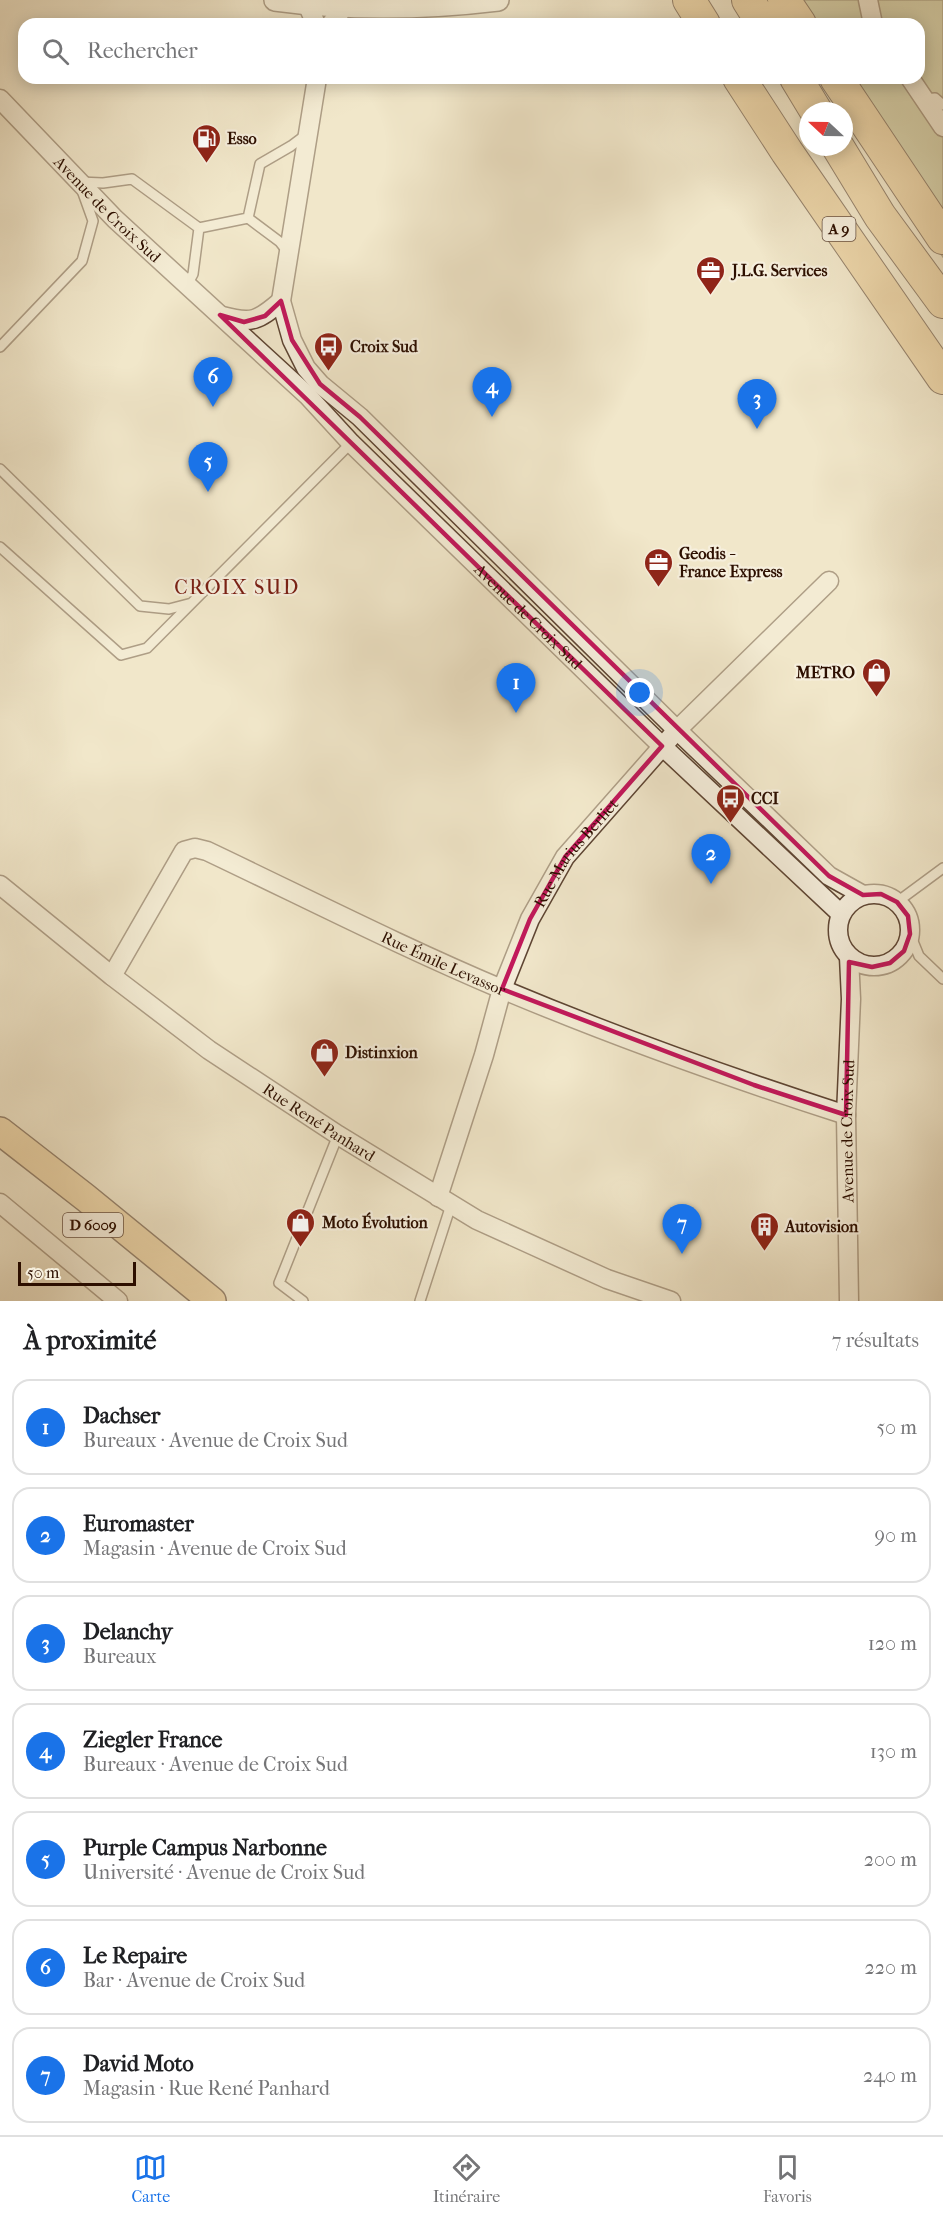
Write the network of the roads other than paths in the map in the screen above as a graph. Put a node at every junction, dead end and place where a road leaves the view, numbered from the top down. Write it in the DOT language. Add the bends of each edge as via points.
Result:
graph roads {
  1 [pos="275,0"];
  2 [pos="498,0"];
  3 [pos="689,0"];
  4 [pos="748,0"];
  5 [pos="784,0"];
  6 [pos="868,0"];
  7 [pos="452,3"];
  8 [pos="307,4"];
  9 [pos="344,7"];
  10 [pos="313,18"];
  11 [pos="336,18"];
  12 [pos="700,18"];
  13 [pos="759,18"];
  14 [pos="796,18"];
  15 [pos="872,18"];
  16 [pos="316,84"];
  17 [pos="743,84"];
  18 [pos="800,84"];
  19 [pos="840,84"];
  20 [pos="914,84"];
  21 [pos="0,99"];
  22 [pos="924,99"];
  23 [pos="811,102"];
  24 [pos="943,105"];
  25 [pos="943,127"];
  26 [pos="308,133"];
  27 [pos="843,156"];
  28 [pos="79,182"];
  29 [pos="248,218"];
  30 [pos="199,228"];
  31 [pos="943,238"];
  32 [pos="288,253"];
  33 [pos="187,285"];
  34 [pos="281,301"];
  35 [pos="943,302"];
  36 [pos="220,315"];
  37 [pos="0,347"];
  38 [pos="943,378"];
  39 [pos="351,443"];
  40 [pos="0,470"];
  41 [pos="0,547"];
  42 [pos="829,581"];
  43 [pos="192,603"];
  44 [pos="677,730"];
  45 [pos="662,746"];
  46 [pos="943,868"];
  47 [pos="0,885"];
  48 [pos="863,895"];
  49 [pos="897,902"];
  50 [pos="841,914"];
  51 [pos="910,934"];
  52 [pos="849,957"];
  53 [pos="872,967"];
  54 [pos="112,976"];
  55 [pos="943,979"];
  56 [pos="502,989"];
  57 [pos="851,999"];
  58 [pos="846,1115"];
  59 [pos="0,1117"];
  60 [pos="0,1131"];
  61 [pos="338,1136"];
  62 [pos="0,1150"];
  63 [pos="86,1198"];
  64 [pos="444,1201"];
  65 [pos="0,1203"];
  66 [pos="104,1295"];
  67 [pos="118,1301"];
  68 [pos="187,1301"];
  69 [pos="212,1301"];
  70 [pos="303,1301"];
  71 [pos="420,1301"];
  72 [pos="671,1301"];
  73 [pos="849,1301"];
  1 -- 8 [label="street"];
  2 -- 7 [label="street"];
  3 -- 12 [label="highway"];
  4 -- 13 [label="highway"];
  5 -- 14 [label="highway"];
  6 -- 15 [label="street"];
  7 -- 9 [label="street"];
  8 -- 9 [label="street"];
  8 -- 10 [label="street"];
  9 -- 11 [label="street"];
  16 -- 26 [label="street, Avenue de Croix Sud"];
  17 -- 38 [label="highway, A 9"];
  18 -- 23 [label="highway"];
  19 -- 31 [label="highway"];
  20 -- 22 [label="street"];
  21 -- 28 [label="street, Avenue de Croix Sud"];
  22 -- 24 [label="lane" via="935,98"];
  22 -- 25 [label="street"];
  26 -- 29 [label="lane" via="260,164"];
  26 -- 32 [label="street, Avenue de Croix Sud"];
  27 -- 35 [label="highway, A 9" via="880,216"];
  28 -- 30 [label="lane" via="132,179"];
  28 -- 33 [label="street, Avenue de Croix Sud"];
  28 -- 37 [label="lane" via="93,221 82,261"];
  29 -- 30 [label="lane"];
  29 -- 32 [label="lane" via="280,242"];
  30 -- 33 [label="lane"];
  32 -- 34 [label="street, Avenue de Croix Sud"];
  33 -- 36 [label="street, Avenue de Croix Sud"];
  34 -- 36 [label="street" via="264,316 244,321"];
  34 -- 44 [label="street, Avenue de Croix Sud" via="292,340 306,368 320,384 360,417"];
  36 -- 39 [label="street, Avenue de Croix Sud" via="307,395"];
  39 -- 43 [label="lane"];
  39 -- 45 [label="street, Avenue de Croix Sud"];
  40 -- 43 [label="lane" via="140,606 169,609"];
  41 -- 43 [label="lane" via="121,655 147,648"];
  42 -- 44 [label="street, Rue Marius Berliet"];
  44 -- 45 [label="street, Rue Marius Berliet"];
  44 -- 48 [label="street, Avenue de Croix Sud" via="829,876"];
  45 -- 50 [label="street, Avenue de Croix Sud"];
  45 -- 56 [label="street, Rue Marius Berliet" via="565,857 530,919"];
  46 -- 49 [label="lane"];
  47 -- 54 [label="street, Rue René Panhard"];
  48 -- 49 [label="street" via="881,894"];
  48 -- 50 [label="street" via="850,902"];
  49 -- 51 [label="street" via="908,916"];
  50 -- 52 [label="street" via="837,929 840,944"];
  51 -- 53 [label="street" via="904,951 890,963"];
  51 -- 55 [label="lane" via="919,956"];
  52 -- 53 [label="street"];
  52 -- 57 [label="street, Avenue de Croix Sud"];
  53 -- 57 [label="street, Avenue de Croix Sud" via="856,980"];
  54 -- 56 [label="street, Rue Émile Levassor" via="184,851 195,848"];
  54 -- 61 [label="street, Rue René Panhard" via="209,1050"];
  56 -- 58 [label="street, Rue Émile Levassor" via="754,1085"];
  56 -- 64 [label="street, Rue Marius Berliet"];
  57 -- 58 [label="street, Avenue de Croix Sud"];
  58 -- 73 [label="street, Avenue de Croix Sud"];
  59 -- 63 [label="street"];
  60 -- 63 [label="main road, D 6009"];
  61 -- 64 [label="street, Rue René Panhard"];
  61 -- 70 [label="lane" via="279,1283"];
  62 -- 68 [label="main road, D 6009"];
  63 -- 69 [label="main road, D 6009"];
  64 -- 71 [label="lane"];
  64 -- 72 [label="street, Rue René Panhard" via="607,1279"];
  65 -- 66 [label="street"];
  66 -- 67 [label="street"];
}
